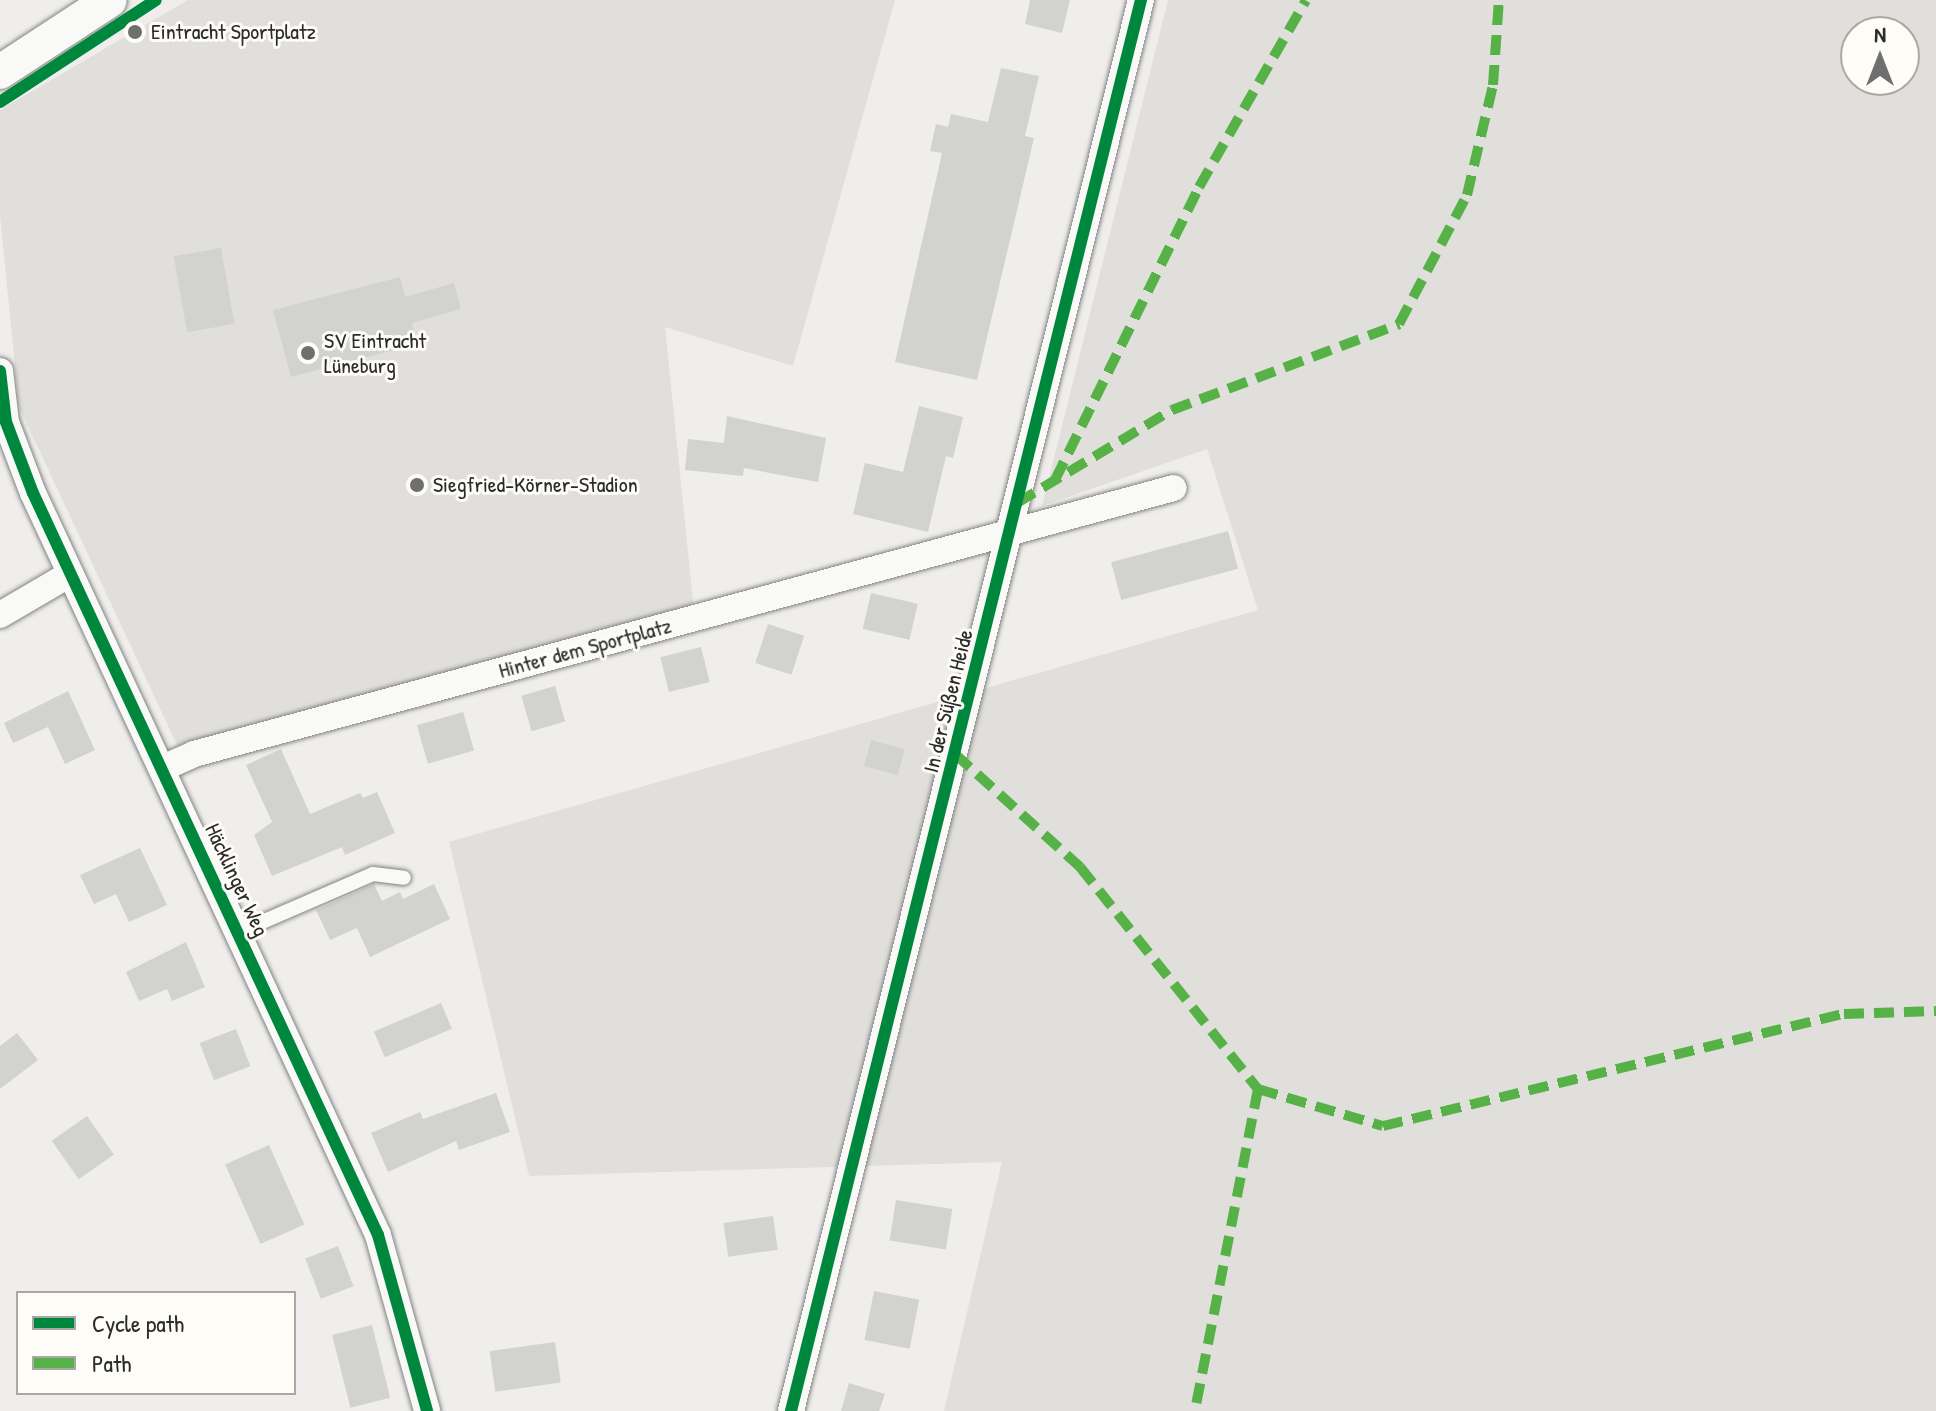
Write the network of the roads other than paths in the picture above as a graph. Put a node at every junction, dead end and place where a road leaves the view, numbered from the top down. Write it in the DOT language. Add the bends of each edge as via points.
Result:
graph roads {
  1 [pos="110,0"];
  2 [pos="1141,0"];
  3 [pos="0,72"];
  4 [pos="0,371"];
  5 [pos="1174,488"];
  6 [pos="1010,533"];
  7 [pos="70,574"];
  8 [pos="0,615"];
  9 [pos="163,768"];
  10 [pos="404,878"];
  11 [pos="239,932"];
  12 [pos="427,1411"];
  13 [pos="791,1411"];
  1 -- 3 [label="street"];
  2 -- 6 [label="street, In der Süßen Heide"];
  4 -- 7 [label="street, Häcklinger Weg" via="6,422"];
  5 -- 6 [label="street"];
  6 -- 9 [label="street, Hinter dem Sportplatz" via="194,754"];
  6 -- 13 [label="street, In der Süßen Heide"];
  7 -- 8 [label="street"];
  7 -- 9 [label="street, Häcklinger Weg"];
  9 -- 11 [label="street, Häcklinger Weg"];
  10 -- 11 [label="lane" via="373,874"];
  11 -- 12 [label="street, Häcklinger Weg" via="378,1235"];
}
